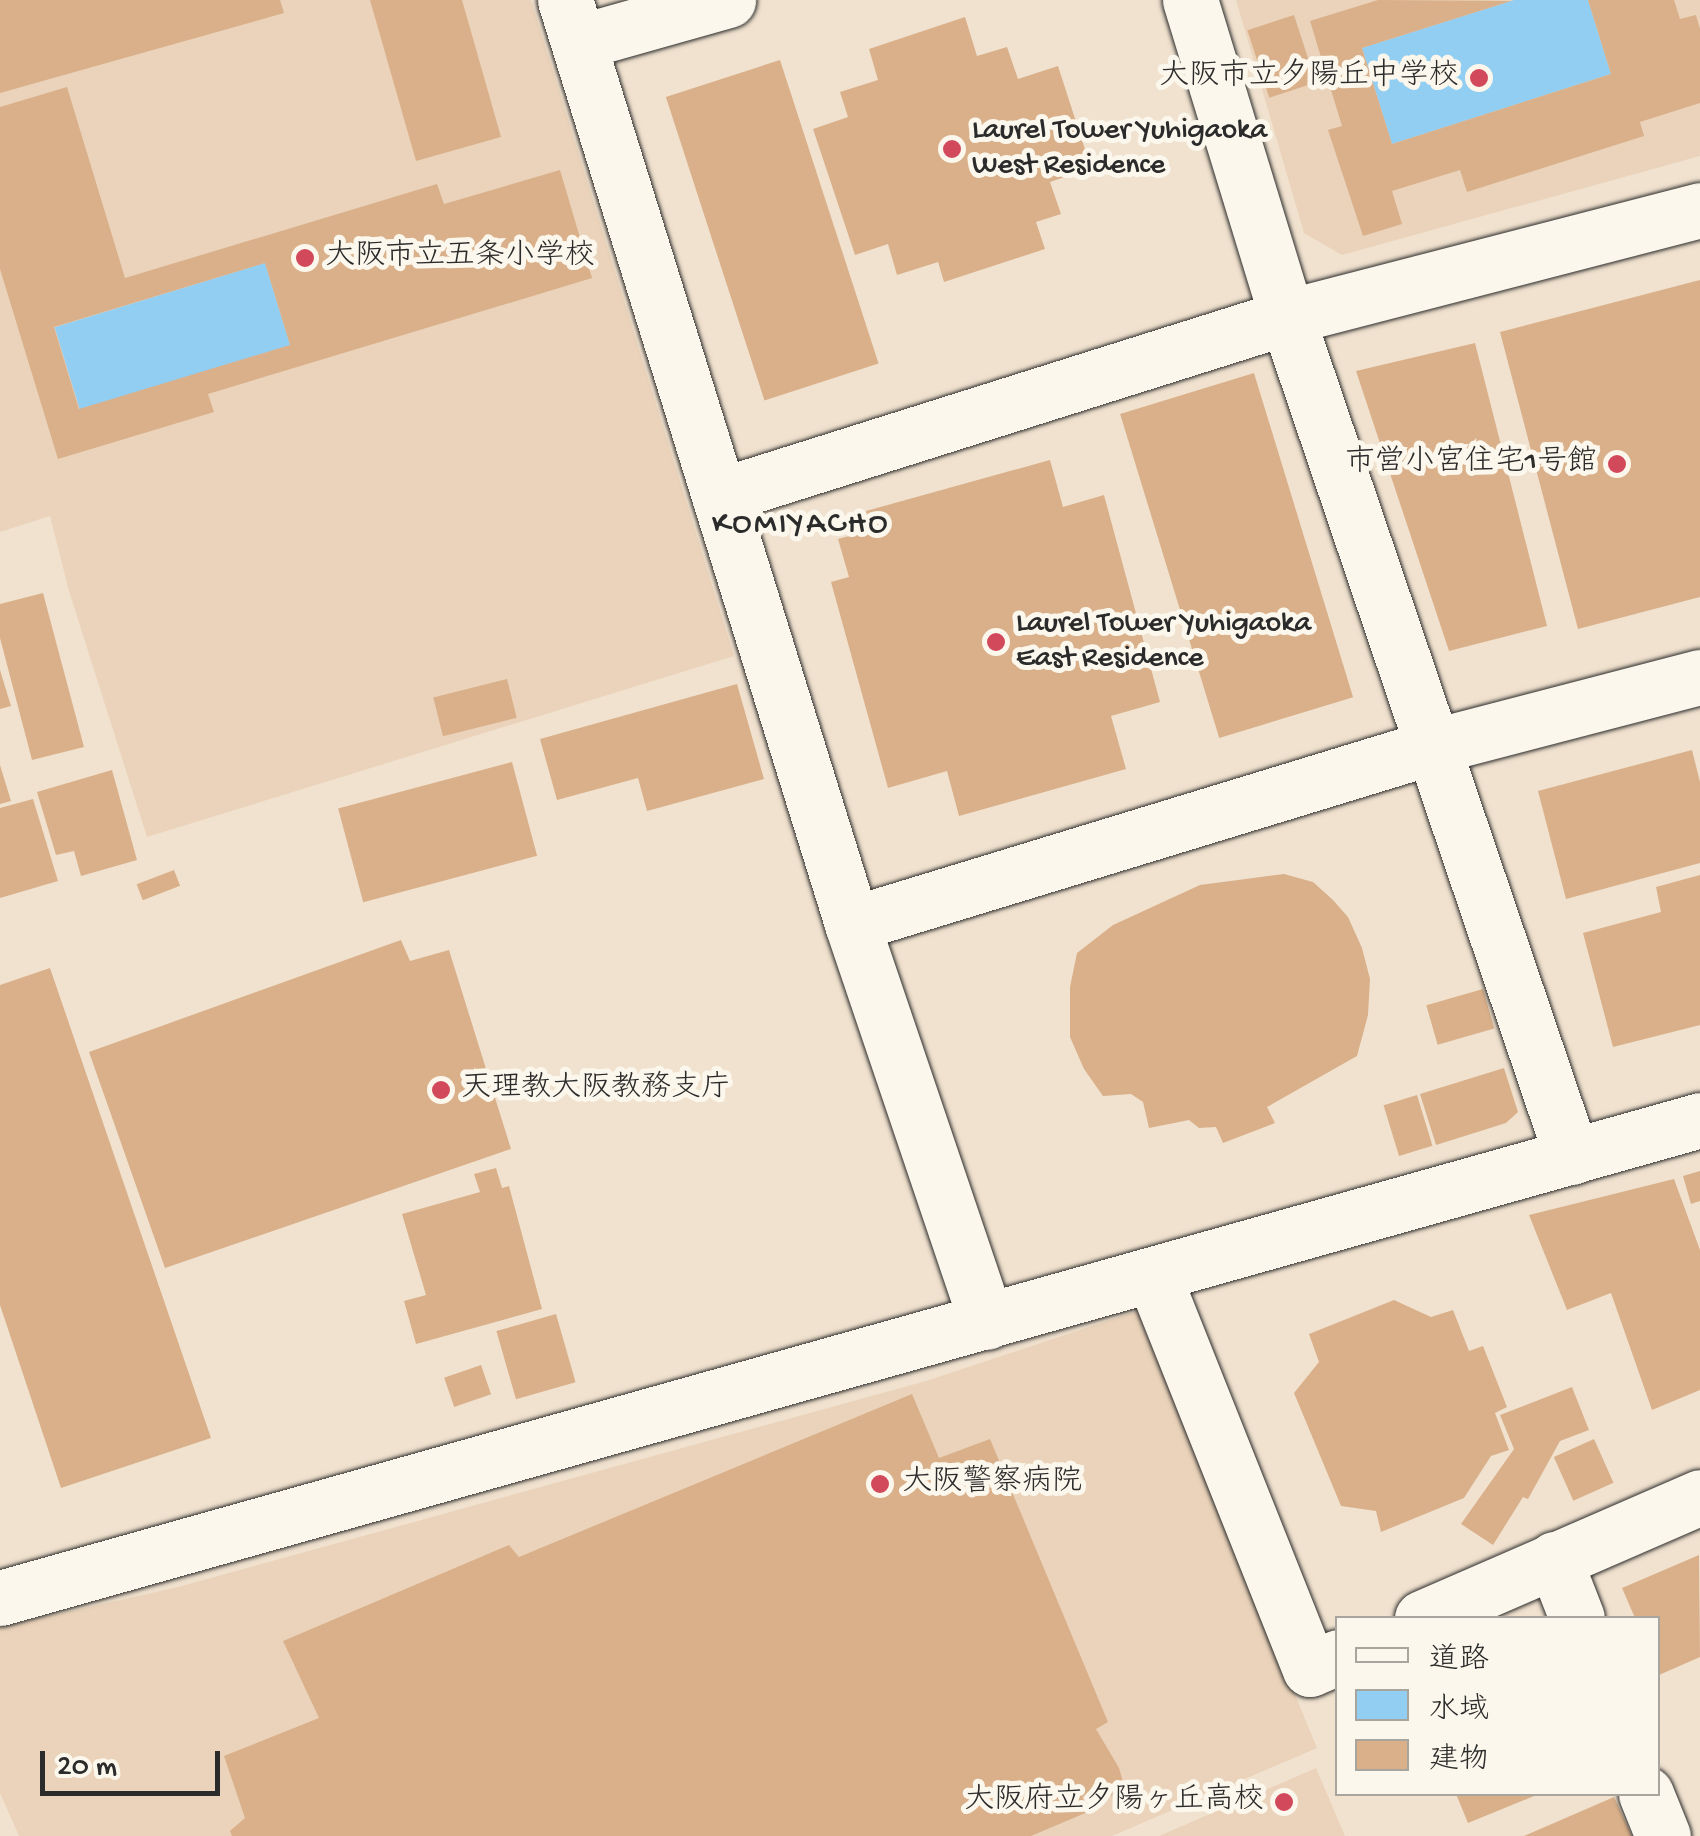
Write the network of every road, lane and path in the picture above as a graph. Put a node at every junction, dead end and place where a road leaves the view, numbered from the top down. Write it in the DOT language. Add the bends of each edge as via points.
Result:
graph roads {
  1 [pos="728,0"];
  2 [pos="1190,0"];
  3 [pos="572,21"];
  4 [pos="1700,210"];
  5 [pos="1287,317"];
  6 [pos="718,496"];
  7 [pos="1700,677"];
  8 [pos="1435,746"];
  9 [pos="852,924"];
  10 [pos="1700,1120"];
  11 [pos="1572,1157"];
  12 [pos="1154,1274"];
  13 [pos="987,1322"];
  14 [pos="1700,1497"];
  15 [pos="1554,1559"];
  16 [pos="0,1598"];
  17 [pos="1426,1616"];
  18 [pos="1576,1616"];
  19 [pos="1335,1658"];
  20 [pos="1647,1796"];
  21 [pos="1663,1836"];
  1 -- 3 [label="street"];
  2 -- 5 [label="street"];
  3 -- 6 [label="street"];
  4 -- 5 [label="street"];
  5 -- 6 [label="street"];
  5 -- 8 [label="street"];
  6 -- 9 [label="street"];
  7 -- 8 [label="street"];
  8 -- 9 [label="street"];
  8 -- 11 [label="street"];
  9 -- 13 [label="street"];
  10 -- 11 [label="street"];
  11 -- 12 [label="street"];
  12 -- 13 [label="street"];
  12 -- 19 [label="street" via="1310,1670"];
  13 -- 16 [label="street"];
  14 -- 15 [label="street"];
  15 -- 17 [label="street"];
  15 -- 18 [label="street"];
  20 -- 21 [label="street"];
}
